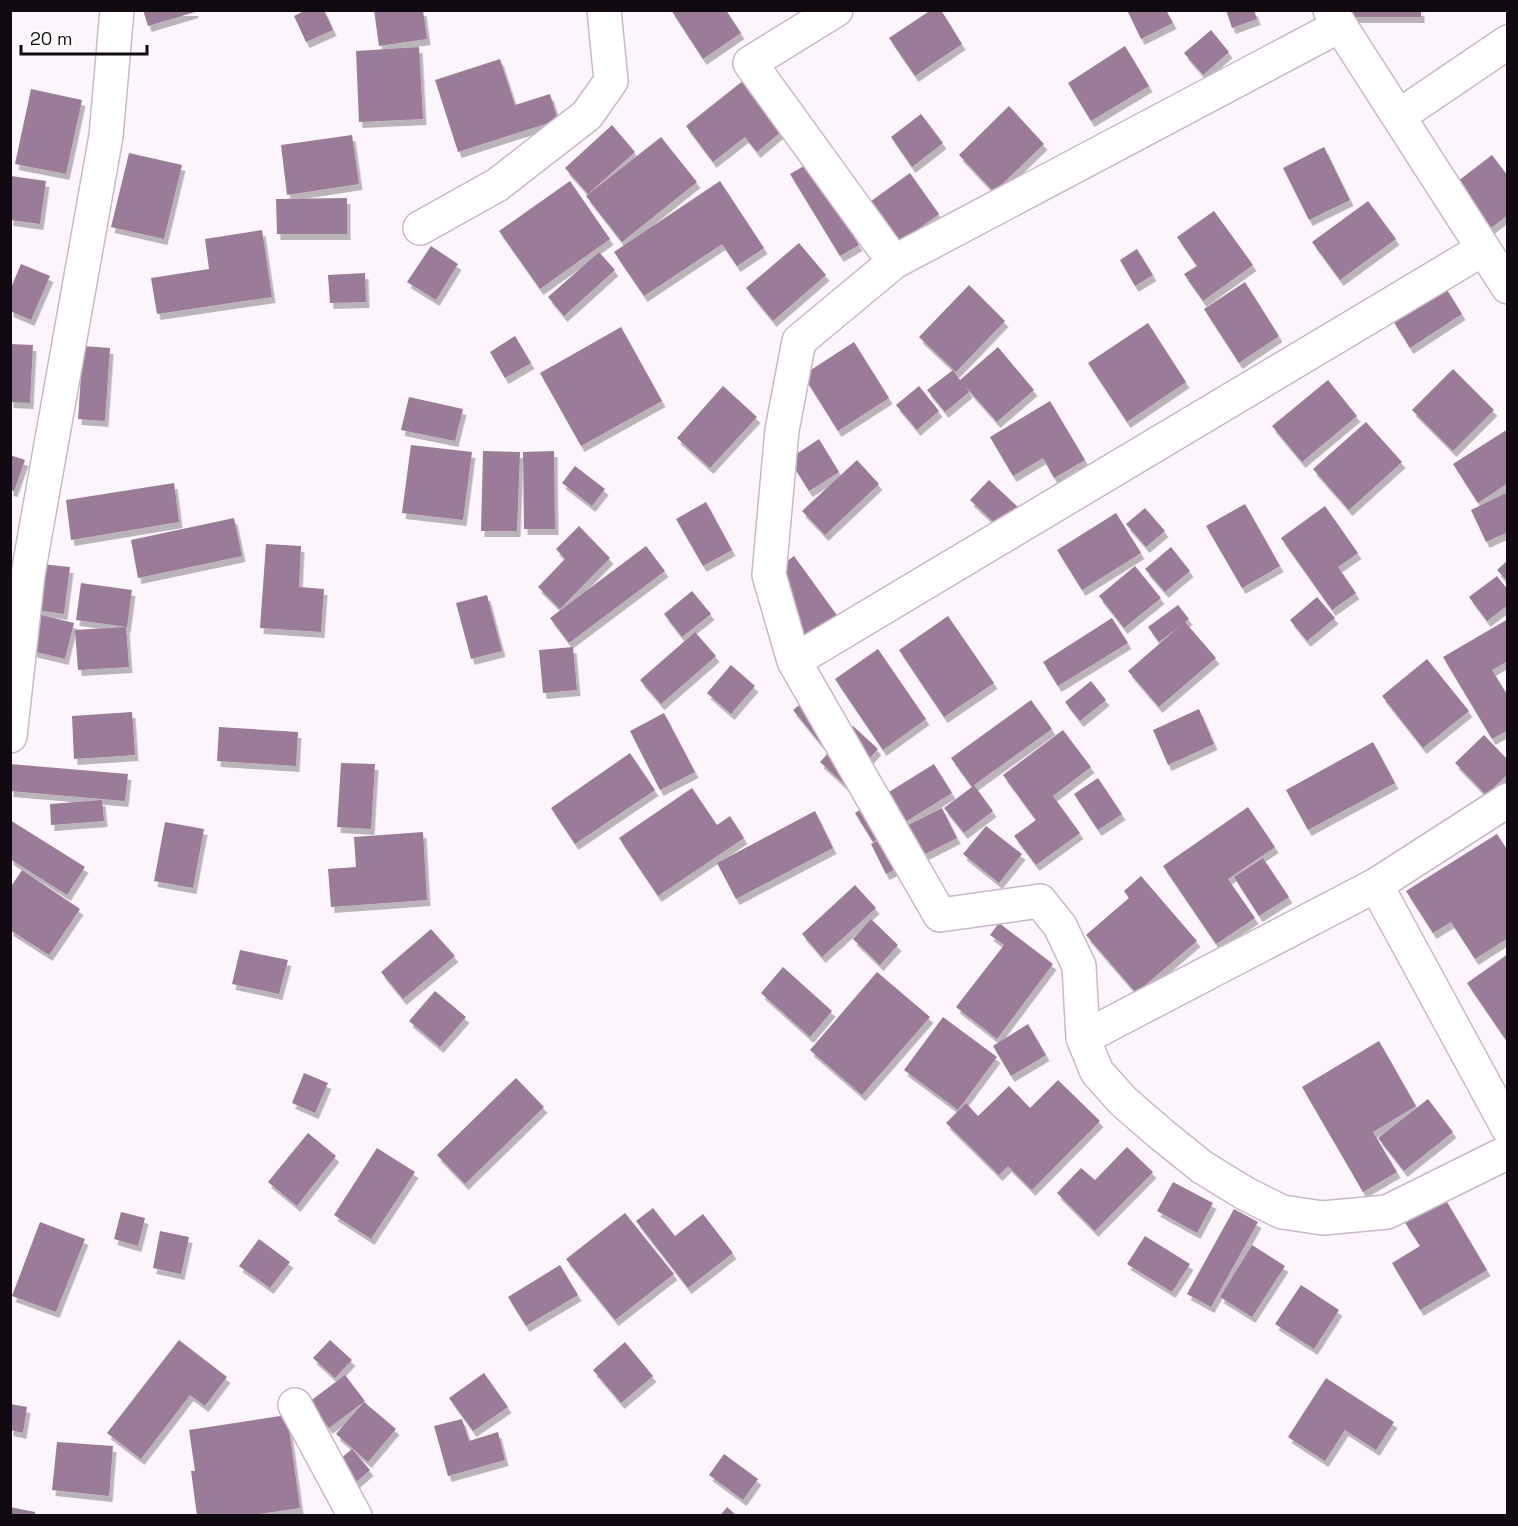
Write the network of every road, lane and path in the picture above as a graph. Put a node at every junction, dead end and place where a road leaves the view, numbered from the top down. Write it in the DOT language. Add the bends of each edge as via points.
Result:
graph roads {
  1 [pos="117,10"];
  2 [pos="604,10"];
  3 [pos="836,10"];
  4 [pos="1334,18"];
  5 [pos="1508,42"];
  6 [pos="1399,116"];
  7 [pos="420,228"];
  8 [pos="1483,249"];
  9 [pos="894,262"];
  10 [pos="1508,287"];
  11 [pos="794,662"];
  12 [pos="10,736"];
  13 [pos="1508,800"];
  14 [pos="1376,885"];
  15 [pos="1083,1038"];
  16 [pos="1508,1128"];
  17 [pos="1508,1152"];
  18 [pos="295,1405"];
  19 [pos="355,1515"];
  1 -- 12 [label="street" via="106,136 28,574"];
  2 -- 7 [label="street" via="611,81 587,115 497,185"];
  3 -- 9 [label="street" via="750,63"];
  4 -- 6 [label="street"];
  4 -- 9 [label="street"];
  5 -- 6 [label="street"];
  6 -- 8 [label="street"];
  8 -- 10 [label="street"];
  8 -- 11 [label="street"];
  9 -- 11 [label="street" via="799,341 782,430 769,575"];
  11 -- 15 [label="street" via="940,915 1040,901 1060,926 1079,966"];
  13 -- 14 [label="street"];
  14 -- 15 [label="street"];
  14 -- 16 [label="street"];
  15 -- 17 [label="street" via="1097,1072 1123,1101 1202,1167 1282,1212 1323,1218 1387,1212"];
  18 -- 19 [label="street"];
}
